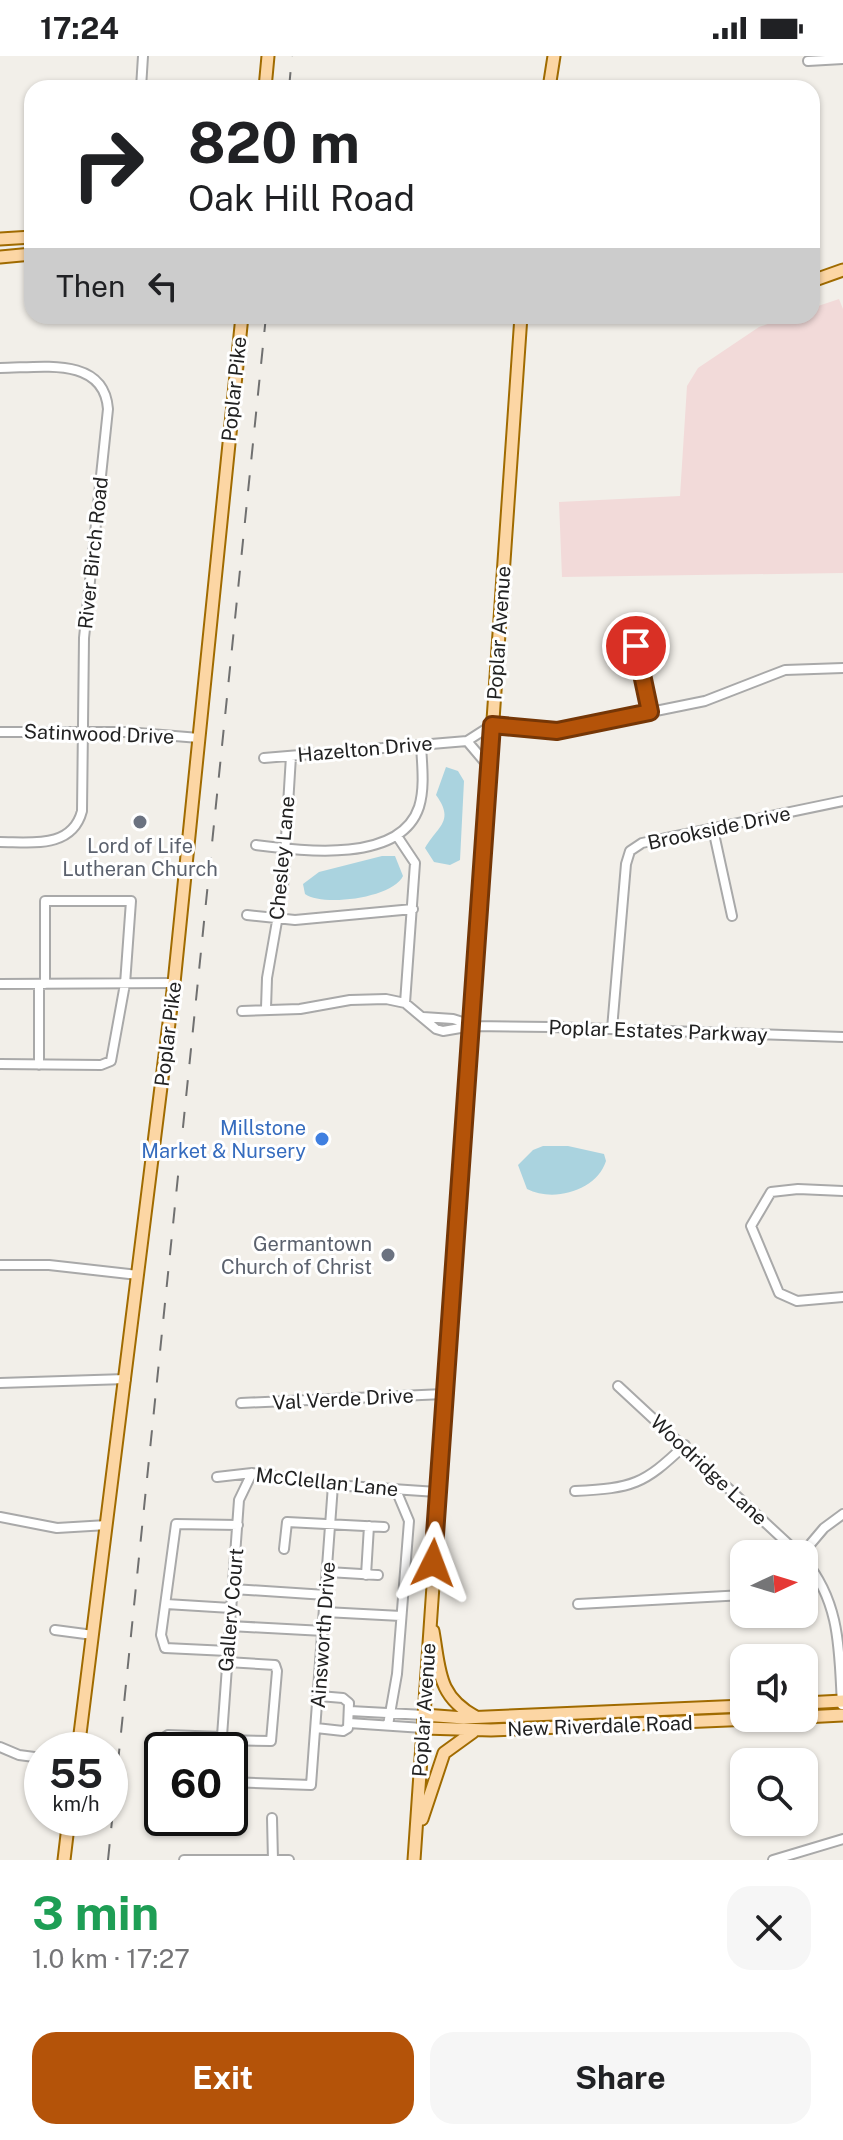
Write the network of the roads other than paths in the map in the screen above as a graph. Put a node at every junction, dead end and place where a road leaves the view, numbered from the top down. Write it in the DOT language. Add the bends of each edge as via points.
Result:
graph roads {
  1 [pos="143,56"];
  2 [pos="268,56"];
  3 [pos="554,56"];
  4 [pos="843,59"];
  5 [pos="808,61"];
  6 [pos="142,80"];
  7 [pos="266,80"];
  8 [pos="550,80"];
  9 [pos="24,238"];
  10 [pos="0,239"];
  11 [pos="24,255"];
  12 [pos="0,257"];
  13 [pos="843,270"];
  14 [pos="820,278"];
  15 [pos="241,324"];
  16 [pos="520,324"];
  17 [pos="0,368"];
  18 [pos="636,646"];
  19 [pos="843,668"];
  20 [pos="650,712"];
  21 [pos="492,725"];
  22 [pos="83,731"];
  23 [pos="0,732"];
  24 [pos="199,738"];
  25 [pos="467,741"];
  26 [pos="421,745"];
  27 [pos="291,756"];
  28 [pos="264,758"];
  29 [pos="489,767"];
  30 [pos="843,801"];
  31 [pos="713,829"];
  32 [pos="397,836"];
  33 [pos="0,842"];
  34 [pos="256,845"];
  35 [pos="284,849"];
  36 [pos="413,909"];
  37 [pos="247,915"];
  38 [pos="732,916"];
  39 [pos="278,918"];
  40 [pos="174,983"];
  41 [pos="0,984"];
  42 [pos="42,984"];
  43 [pos="125,984"];
  44 [pos="405,1003"];
  45 [pos="266,1008"];
  46 [pos="242,1011"];
  47 [pos="472,1026"];
  48 [pos="612,1029"];
  49 [pos="843,1037"];
  50 [pos="0,1064"];
  51 [pos="39,1065"];
  52 [pos="843,1191"];
  53 [pos="0,1265"];
  54 [pos="138,1275"];
  55 [pos="843,1297"];
  56 [pos="126,1379"];
  57 [pos="0,1383"];
  58 [pos="618,1386"];
  59 [pos="444,1394"];
  60 [pos="241,1403"];
  61 [pos="685,1445"];
  62 [pos="252,1473"];
  63 [pos="217,1477"];
  64 [pos="333,1485"];
  65 [pos="396,1490"];
  66 [pos="575,1491"];
  67 [pos="437,1492"];
  68 [pos="843,1514"];
  69 [pos="0,1517"];
  70 [pos="332,1523"];
  71 [pos="107,1525"];
  72 [pos="238,1525"];
  73 [pos="369,1526"];
  74 [pos="384,1527"];
  75 [pos="785,1540"];
  76 [pos="815,1540"];
  77 [pos="284,1549"];
  78 [pos="328,1572"];
  79 [pos="366,1575"];
  80 [pos="378,1575"];
  81 [pos="818,1580"];
  82 [pos="233,1589"];
  83 [pos="326,1595"];
  84 [pos="730,1596"];
  85 [pos="166,1604"];
  86 [pos="578,1604"];
  87 [pos="231,1608"];
  88 [pos="325,1612"];
  89 [pos="430,1614"];
  90 [pos="401,1616"];
  91 [pos="230,1626"];
  92 [pos="55,1630"];
  93 [pos="324,1631"];
  94 [pos="93,1635"];
  95 [pos="228,1651"];
  96 [pos="227,1662"];
  97 [pos="319,1696"];
  98 [pos="842,1702"];
  99 [pos="818,1703"];
  100 [pos="730,1707"];
  101 [pos="350,1711"];
  102 [pos="389,1714"];
  103 [pos="843,1715"];
  104 [pos="818,1716"];
  105 [pos="476,1717"];
  106 [pos="730,1720"];
  107 [pos="423,1722"];
  108 [pos="349,1723"];
  109 [pos="388,1725"];
  110 [pos="316,1728"];
  111 [pos="476,1730"];
  112 [pos="80,1732"];
  113 [pos="222,1732"];
  114 [pos="248,1740"];
  115 [pos="0,1747"];
  116 [pos="24,1756"];
  117 [pos="248,1783"];
  118 [pos="272,1818"];
  119 [pos="67,1836"];
  120 [pos="843,1839"];
  121 [pos="415,1843"];
  122 [pos="273,1859"];
  123 [pos="64,1860"];
  124 [pos="184,1860"];
  125 [pos="289,1860"];
  126 [pos="414,1860"];
  127 [pos="773,1860"];
  1 -- 6 [label="street"];
  2 -- 7 [label="main road"];
  3 -- 8 [label="main road"];
  4 -- 5 [label="street"];
  9 -- 10 [label="main road"];
  11 -- 12 [label="main road"];
  13 -- 14 [label="main road"];
  15 -- 24 [label="main road, Poplar Pike"];
  16 -- 21 [label="main road, Poplar Avenue"];
  17 -- 22 [label="street, River Birch Road" via="83,371 96,377 107,400 84,638"];
  18 -- 20 [label="street"];
  19 -- 20 [label="street" via="785,670 733,693"];
  20 -- 21 [label="street" via="557,731"];
  21 -- 25 [label="street, Hazelton Drive"];
  21 -- 29 [label="main road, Poplar Avenue"];
  22 -- 23 [label="street, Satinwood Drive"];
  22 -- 24 [label="street, Satinwood Drive"];
  22 -- 33 [label="street, River Birch Road" via="83,805 74,828 51,841"];
  24 -- 40 [label="main road, Poplar Pike"];
  25 -- 26 [label="street, Hazelton Drive"];
  25 -- 29 [label="street"];
  26 -- 27 [label="street, Hazelton Drive"];
  26 -- 32 [label="street" via="419,806"];
  27 -- 28 [label="street, Hazelton Drive"];
  27 -- 35 [label="street, Chesley Lane"];
  29 -- 47 [label="main road, Poplar Avenue"];
  30 -- 31 [label="street, Brookside Drive"];
  31 -- 38 [label="street"];
  31 -- 48 [label="street, Brookside Drive" via="642,843 630,851"];
  32 -- 35 [label="street" via="338,850"];
  32 -- 36 [label="street" via="415,863"];
  34 -- 35 [label="street"];
  35 -- 39 [label="street, Chesley Lane"];
  36 -- 39 [label="street"];
  36 -- 44 [label="street"];
  37 -- 39 [label="street"];
  39 -- 45 [label="street, Chesley Lane"];
  40 -- 43 [label="street"];
  40 -- 54 [label="main road, Poplar Pike"];
  41 -- 42 [label="street"];
  42 -- 43 [label="street"];
  42 -- 43 [label="street" via="45,901 131,901"];
  42 -- 51 [label="street"];
  43 -- 51 [label="street" via="114,1055 106,1064"];
  44 -- 45 [label="street" via="369,999"];
  44 -- 47 [label="street, Poplar Estates Parkway" via="436,1029"];
  45 -- 46 [label="street"];
  47 -- 48 [label="street, Poplar Estates Parkway"];
  47 -- 59 [label="main road, Poplar Avenue"];
  48 -- 49 [label="street, Poplar Estates Parkway"];
  50 -- 51 [label="street"];
  52 -- 55 [label="street" via="798,1189 769,1195 751,1226 779,1293 797,1301"];
  53 -- 54 [label="street"];
  54 -- 56 [label="main road, Poplar Pike"];
  56 -- 57 [label="street"];
  56 -- 71 [label="main road, Poplar Pike"];
  58 -- 61 [label="street, Woodridge Lane"];
  59 -- 60 [label="street, Val Verde Drive"];
  59 -- 67 [label="main road, Poplar Avenue"];
  61 -- 66 [label="street" via="653,1475 623,1489"];
  61 -- 75 [label="street, Woodridge Lane"];
  62 -- 63 [label="street, McClellan Lane"];
  62 -- 64 [label="street, McClellan Lane"];
  62 -- 72 [label="street, Gallery Court" via="239,1500"];
  64 -- 65 [label="street, McClellan Lane"];
  64 -- 70 [label="street, Ainsworth Drive"];
  65 -- 67 [label="street, McClellan Lane"];
  65 -- 90 [label="street" via="409,1521"];
  67 -- 89 [label="main road, Poplar Avenue"];
  68 -- 76 [label="street"];
  69 -- 71 [label="street" via="57,1528"];
  70 -- 73 [label="street"];
  70 -- 77 [label="street" via="287,1522"];
  70 -- 78 [label="street, Ainsworth Drive"];
  71 -- 94 [label="main road, Poplar Pike"];
  72 -- 82 [label="street, Gallery Court"];
  72 -- 85 [label="street" via="176,1524"];
  73 -- 74 [label="street"];
  73 -- 79 [label="street"];
  78 -- 79 [label="street"];
  78 -- 83 [label="street, Ainsworth Drive"];
  79 -- 80 [label="street"];
  81 -- 98 [label="street, Woodridge Lane" via="836,1618"];
  82 -- 83 [label="street"];
  82 -- 87 [label="street, Gallery Court"];
  83 -- 88 [label="street, Ainsworth Drive"];
  84 -- 86 [label="street"];
  85 -- 87 [label="street"];
  85 -- 95 [label="street" via="161,1640 165,1648"];
  87 -- 91 [label="street, Gallery Court"];
  88 -- 90 [label="street"];
  88 -- 93 [label="street, Ainsworth Drive"];
  89 -- 105 [label="main road" via="444,1689"];
  89 -- 107 [label="main road, Poplar Avenue"];
  90 -- 102 [label="street"];
  91 -- 93 [label="street"];
  91 -- 95 [label="street, Gallery Court"];
  92 -- 94 [label="street"];
  93 -- 97 [label="street, Ainsworth Drive"];
  94 -- 112 [label="main road, Poplar Pike"];
  95 -- 96 [label="street, Gallery Court"];
  96 -- 113 [label="street, Gallery Court"];
  96 -- 114 [label="street" via="275,1665 277,1671 271,1741"];
  97 -- 101 [label="street" via="343,1698"];
  97 -- 110 [label="street, Ainsworth Drive"];
  98 -- 99 [label="main road"];
  98 -- 103 [label="street, Woodridge Lane"];
  100 -- 105 [label="main road, New Riverdale Road"];
  101 -- 102 [label="street"];
  101 -- 108 [label="street"];
  102 -- 107 [label="street"];
  102 -- 109 [label="street"];
  103 -- 104 [label="main road"];
  105 -- 107 [label="main road, New Riverdale Road"];
  106 -- 111 [label="main road, New Riverdale Road"];
  107 -- 109 [label="street"];
  107 -- 111 [label="main road, New Riverdale Road"];
  107 -- 121 [label="main road, Poplar Avenue"];
  108 -- 109 [label="street"];
  108 -- 110 [label="street" via="343,1731"];
  110 -- 117 [label="street, Ainsworth Drive" via="311,1785"];
  111 -- 121 [label="main road" via="444,1753"];
  115 -- 116 [label="street"];
  118 -- 122 [label="street"];
  119 -- 123 [label="main road"];
  120 -- 127 [label="street"];
  121 -- 126 [label="main road, Poplar Avenue"];
  122 -- 124 [label="street"];
  122 -- 125 [label="street"];
}
